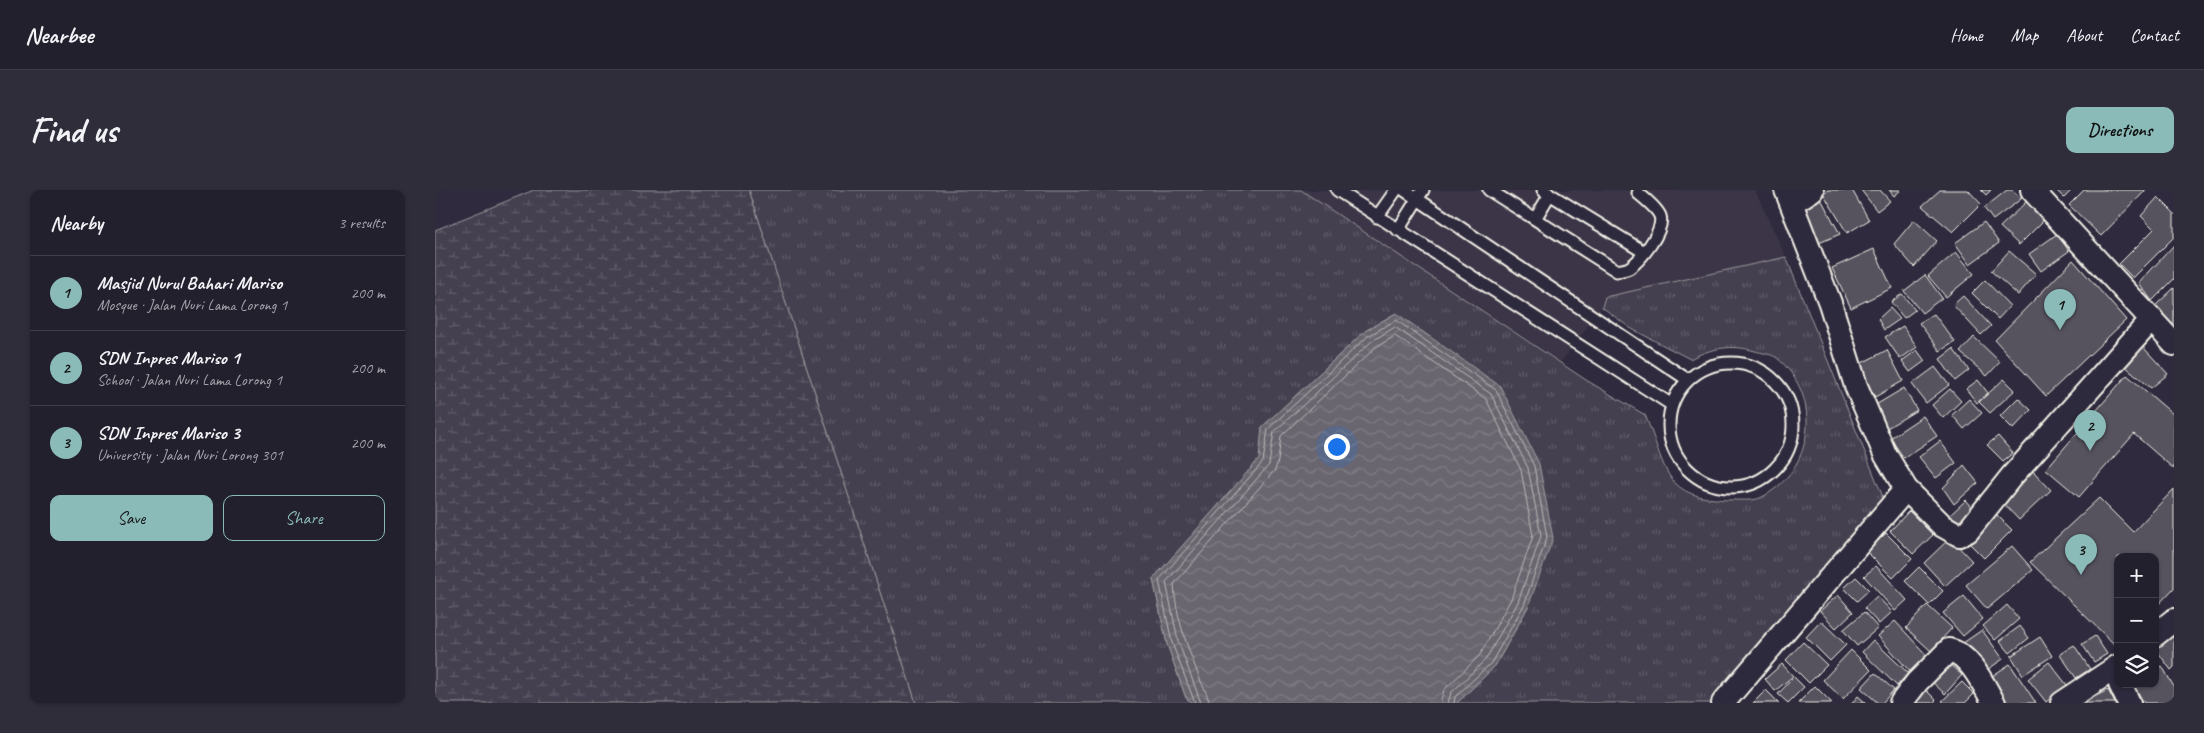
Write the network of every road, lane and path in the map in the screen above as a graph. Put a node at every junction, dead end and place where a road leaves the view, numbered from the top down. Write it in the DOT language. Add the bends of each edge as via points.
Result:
graph roads {
  1 [pos="1337,190"];
  2 [pos="1396,190"];
  3 [pos="1404,190"];
  4 [pos="1489,190"];
  5 [pos="1812,190"];
  6 [pos="2032,190"];
  7 [pos="1547,192"];
  8 [pos="1638,193"];
  9 [pos="1420,194"];
  10 [pos="1789,196"];
  11 [pos="1377,217"];
  12 [pos="1535,219"];
  13 [pos="1398,230"];
  14 [pos="1644,252"];
  15 [pos="2152,319"];
  16 [pos="2174,344"];
  17 [pos="1689,380"];
  18 [pos="1672,405"];
  19 [pos="1906,489"];
  20 [pos="2174,620"];
  21 [pos="2159,633"];
  22 [pos="2114,677"];
  23 [pos="2123,688"];
  24 [pos="1723,703"];
  25 [pos="1901,703"];
  26 [pos="1994,703"];
  27 [pos="2062,703"];
  28 [pos="2129,703"];
  1 -- 11 [label="lane"];
  2 -- 11 [label="lane"];
  3 -- 9 [label="lane"];
  4 -- 12 [label="lane"];
  5 -- 10 [label="street"];
  6 -- 15 [label="street"];
  7 -- 12 [label="lane"];
  7 -- 14 [label="lane"];
  8 -- 14 [label="lane" via="1660,214 1661,224 1656,237"];
  9 -- 13 [label="lane"];
  9 -- 17 [label="lane"];
  10 -- 19 [label="street" via="1830,303 1856,386 1885,454"];
  11 -- 13 [label="lane"];
  12 -- 14 [label="lane" via="1617,271 1628,269"];
  13 -- 18 [label="lane"];
  15 -- 16 [label="street"];
  15 -- 19 [label="street" via="2017,470 1968,532 1959,535 1943,526"];
  17 -- 18 [label="lane"];
  17 -- 18 [label="lane" via="1701,371 1731,363 1746,364 1772,378 1782,389 1793,415 1791,443 1777,468 1752,483 1729,486 1707,482 1683,464 1675,450 1670,436"];
  19 -- 24 [label="street"];
  20 -- 21 [label="street"];
  22 -- 27 [label="street"];
  23 -- 28 [label="street"];
  25 -- 26 [label="street" via="1949,650 1970,665"];
}
